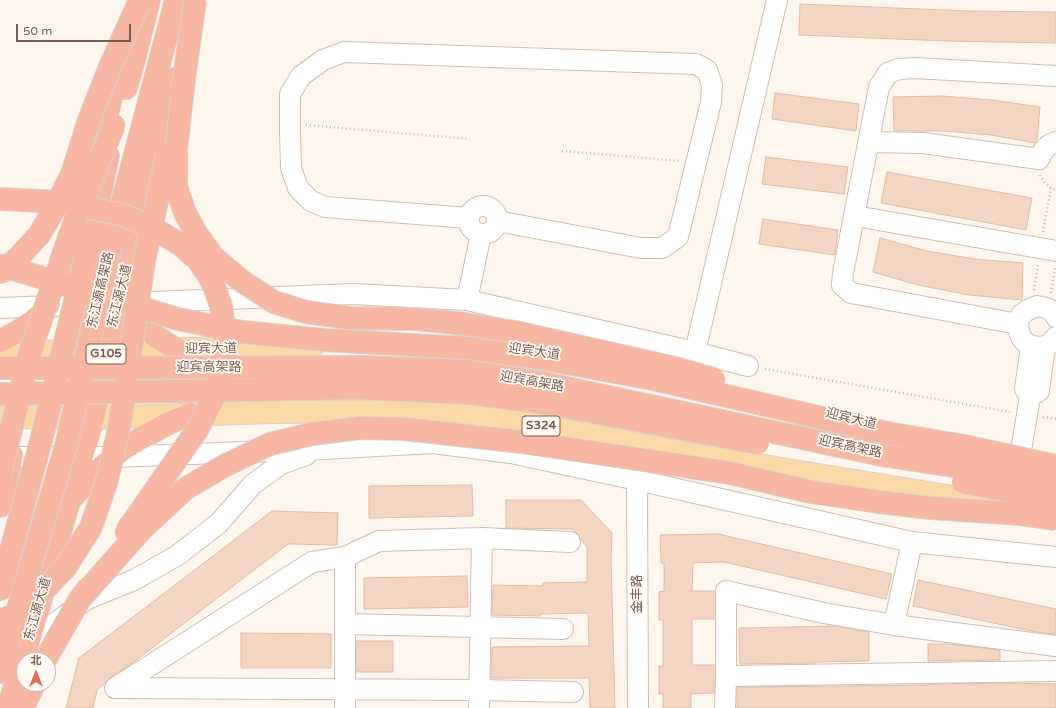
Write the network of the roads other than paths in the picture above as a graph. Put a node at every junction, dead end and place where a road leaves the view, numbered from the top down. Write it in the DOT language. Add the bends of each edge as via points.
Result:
graph roads {
  1 [pos="134,0"];
  2 [pos="140,0"];
  3 [pos="149,0"];
  4 [pos="176,0"];
  5 [pos="196,0"];
  6 [pos="202,0"];
  7 [pos="777,0"];
  8 [pos="1056,76"];
  9 [pos="184,79"];
  10 [pos="114,125"];
  11 [pos="869,142"];
  12 [pos="1056,142"];
  13 [pos="0,199"];
  14 [pos="855,216"];
  15 [pos="469,218"];
  16 [pos="497,221"];
  17 [pos="481,234"];
  18 [pos="1056,251"];
  19 [pos="0,265"];
  20 [pos="0,273"];
  21 [pos="467,300"];
  22 [pos="53,302"];
  23 [pos="125,304"];
  24 [pos="0,308"];
  25 [pos="1052,313"];
  26 [pos="1018,324"];
  27 [pos="0,341"];
  28 [pos="1044,343"];
  29 [pos="178,350"];
  30 [pos="107,351"];
  31 [pos="0,352"];
  32 [pos="38,352"];
  33 [pos="695,352"];
  34 [pos="748,366"];
  35 [pos="0,368"];
  36 [pos="0,394"];
  37 [pos="190,414"];
  38 [pos="10,417"];
  39 [pos="93,418"];
  40 [pos="887,433"];
  41 [pos="322,449"];
  42 [pos="6,457"];
  43 [pos="82,457"];
  44 [pos="114,457"];
  45 [pos="1019,462"];
  46 [pos="1056,467"];
  47 [pos="637,480"];
  48 [pos="1056,482"];
  49 [pos="1,488"];
  50 [pos="1056,500"];
  51 [pos="69,501"];
  52 [pos="1056,514"];
  53 [pos="1056,519"];
  54 [pos="482,538"];
  55 [pos="570,542"];
  56 [pos="912,542"];
  57 [pos="345,556"];
  58 [pos="1056,557"];
  59 [pos="0,590"];
  60 [pos="80,600"];
  61 [pos="0,620"];
  62 [pos="346,624"];
  63 [pos="894,625"];
  64 [pos="480,627"];
  65 [pos="563,629"];
  66 [pos="28,644"];
  67 [pos="1056,646"];
  68 [pos="50,652"];
  69 [pos="1056,671"];
  70 [pos="0,672"];
  71 [pos="726,676"];
  72 [pos="30,692"];
  73 [pos="573,692"];
  74 [pos="345,699"];
  75 [pos="479,699"];
  76 [pos="8,708"];
  77 [pos="22,708"];
  78 [pos="638,708"];
  79 [pos="725,708"];
  1 -- 22 [label="highway" via="80,228"];
  2 -- 20 [label="highway, bridge" via="89,120 72,174 51,216 39,235"];
  3 -- 10 [label="highway, 东江源高架路"];
  4 -- 70 [label="highway, 东江源高架路, bridge" via="112,240 67,442"];
  5 -- 9 [label="highway, bridge"];
  6 -- 23 [label="highway, 东江源大道 / G105" via="177,78 125,276"];
  7 -- 33 [label="street"];
  8 -- 11 [label="street" via="899,69 888,73 879,87"];
  9 -- 40 [label="highway, bridge" via="176,150 176,186 185,213 213,257 242,282 274,302 306,312 350,318 465,324 563,342 675,368"];
  9 -- 61 [label="highway, bridge" via="144,261 119,428 106,483 91,527 65,568 40,594 13,616"];
  10 -- 49 [label="highway, bridge" via="73,226 30,352"];
  10 -- 59 [label="highway, 东江源高架路, bridge" via="91,235 41,441"];
  11 -- 12 [label="street" via="923,143 1039,159 1043,151"];
  11 -- 14 [label="street"];
  13 -- 60 [label="highway, bridge" via="61,202 123,215 153,228 181,245 198,260 212,281 222,306 226,341 214,396 197,430"];
  14 -- 18 [label="street"];
  14 -- 26 [label="street" via="842,285 851,293"];
  15 -- 16 [label="street" via="475,208 486,206 497,216"];
  15 -- 16 [label="street" via="325,207 311,201 298,188 291,168 290,94 301,76 323,60 344,52 696,64 707,70 712,85 711,102 678,237 662,248 641,248"];
  15 -- 17 [label="street" via="471,228"];
  16 -- 17 [label="street" via="492,230"];
  17 -- 21 [label="street"];
  19 -- 40 [label="highway, bridge" via="178,320 242,332 324,340 466,348 539,358 653,379"];
  21 -- 23 [label="street" via="353,294"];
  21 -- 33 [label="street"];
  22 -- 23 [label="street"];
  22 -- 24 [label="street"];
  22 -- 27 [label="highway" via="20,331"];
  22 -- 32 [label="highway"];
  23 -- 29 [label="highway" via="155,336"];
  23 -- 30 [label="highway, 东江源大道 / G105"];
  25 -- 26 [label="street" via="1037,306 1026,310"];
  26 -- 28 [label="street" via="1018,331 1025,342"];
  28 -- 45 [label="street" via="1039,391 1029,406"];
  29 -- 30 [label="main road, 迎宾大道"];
  29 -- 45 [label="main road, 迎宾大道" via="468,344 540,352 713,384"];
  30 -- 32 [label="main road, 迎宾大道"];
  30 -- 39 [label="highway, 东江源大道 / G105"];
  31 -- 32 [label="main road, 迎宾大道"];
  32 -- 38 [label="highway"];
  33 -- 34 [label="street"];
  35 -- 48 [label="highway, 迎宾高架路, bridge" via="361,367 468,371 543,383 882,455"];
  36 -- 50 [label="highway, 迎宾高架路, bridge" via="360,388 468,393 540,402"];
  37 -- 39 [label="main road, S324"];
  37 -- 44 [label="highway" via="144,436"];
  37 -- 52 [label="main road, S324" via="461,411 696,455"];
  38 -- 39 [label="main road, S324"];
  38 -- 42 [label="highway"];
  39 -- 43 [label="highway, 东江源大道 / G105"];
  40 -- 46 [label="highway, bridge" via="964,446"];
  41 -- 44 [label="street"];
  41 -- 47 [label="street" via="432,443 511,453"];
  41 -- 66 [label="street" via="281,464 253,484 219,523 178,555 134,580 87,599"];
  42 -- 43 [label="street"];
  42 -- 49 [label="highway"];
  43 -- 44 [label="street"];
  43 -- 51 [label="highway, 东江源大道 / G105"];
  44 -- 51 [label="highway"];
  45 -- 46 [label="main road, 迎宾大道"];
  47 -- 56 [label="street"];
  47 -- 78 [label="street, 金丰路"];
  51 -- 66 [label="highway, 东江源大道 / G105"];
  53 -- 60 [label="highway, bridge" via="879,502 811,492 730,473 522,442 404,428 361,428 312,434 270,444 224,466 185,489 141,530"];
  54 -- 55 [label="street"];
  54 -- 57 [label="street" via="379,541"];
  54 -- 64 [label="street"];
  56 -- 58 [label="street"];
  56 -- 63 [label="street"];
  57 -- 62 [label="street"];
  57 -- 74 [label="street" via="312,562 115,688"];
  60 -- 68 [label="highway, bridge"];
  62 -- 64 [label="street"];
  62 -- 74 [label="street"];
  63 -- 67 [label="street"];
  63 -- 71 [label="street" via="824,613 726,591"];
  64 -- 65 [label="street"];
  64 -- 75 [label="street"];
  66 -- 76 [label="highway, 东江源大道 / G105"];
  69 -- 71 [label="street"];
  71 -- 79 [label="street"];
  72 -- 77 [label="highway"];
  73 -- 75 [label="street"];
  74 -- 75 [label="street"];
}
